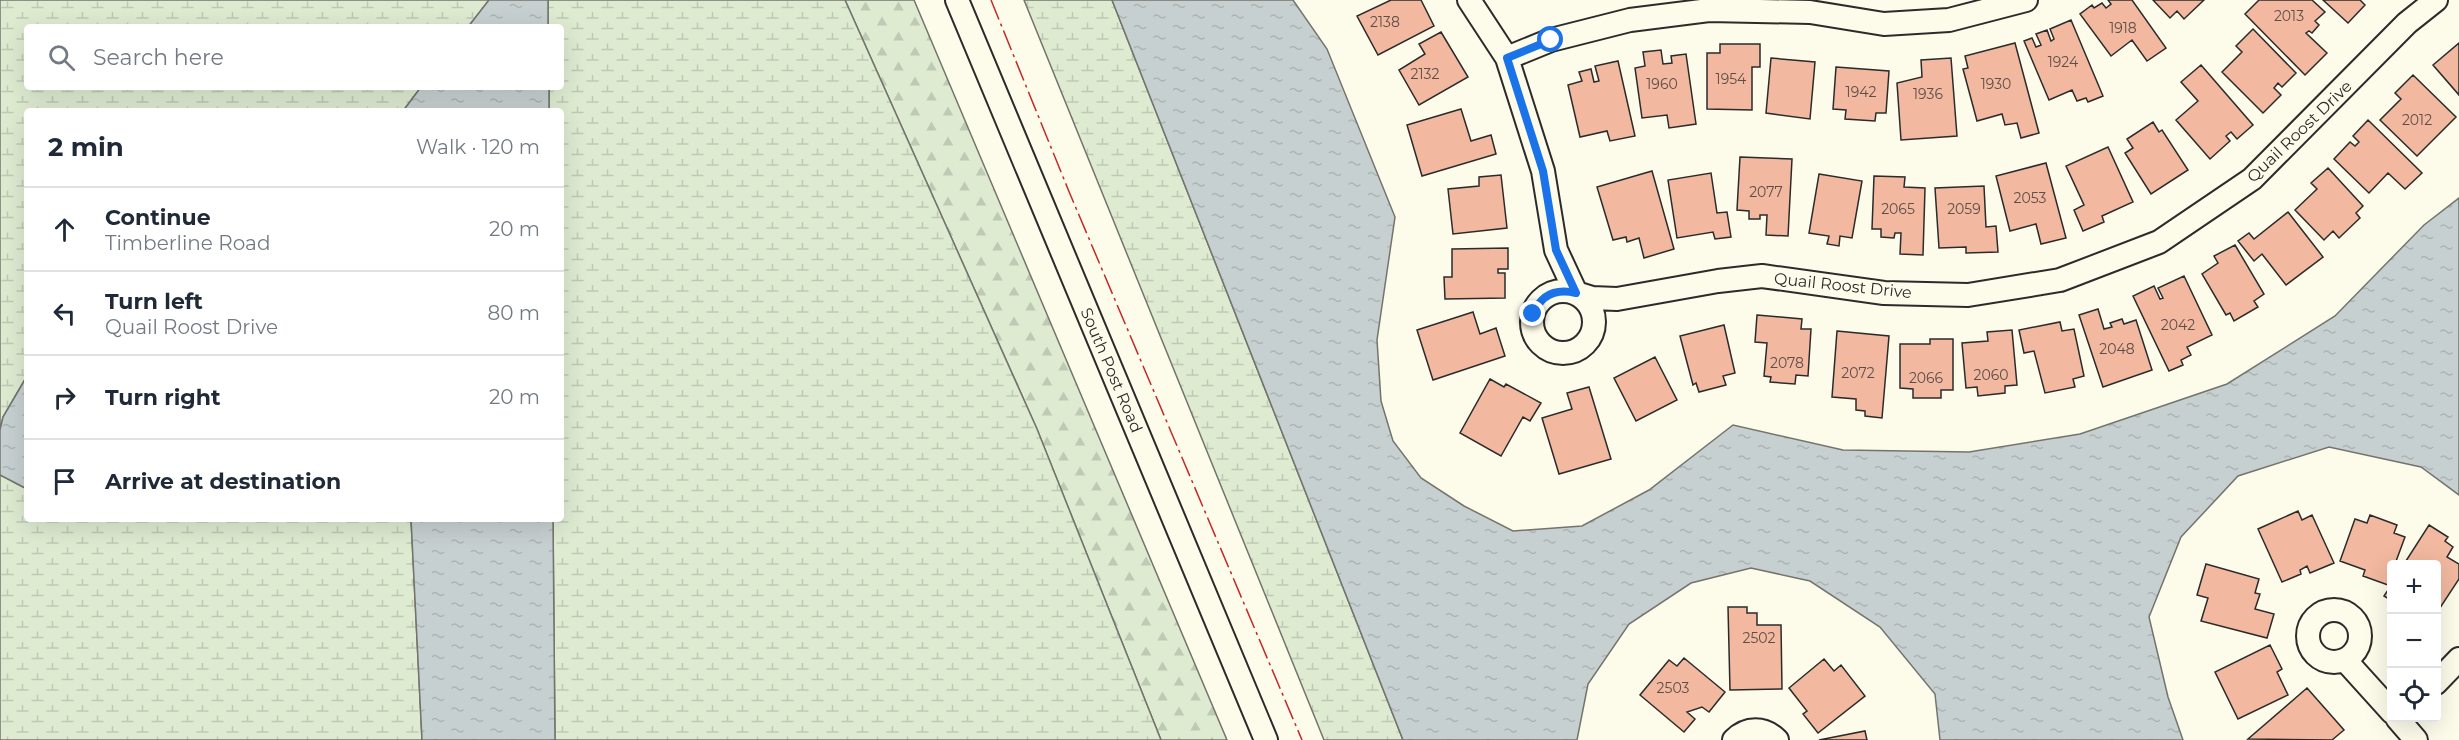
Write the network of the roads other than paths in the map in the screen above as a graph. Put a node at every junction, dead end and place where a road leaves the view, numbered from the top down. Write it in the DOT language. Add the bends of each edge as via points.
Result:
graph roads {
  1 [pos="957,0"];
  2 [pos="1469,0"];
  3 [pos="2026,0"];
  4 [pos="2436,0"];
  5 [pos="1507,58"];
  6 [pos="2459,659"];
  7 [pos="2345,660"];
  8 [pos="2441,678"];
  9 [pos="2387,711"];
  10 [pos="2396,722"];
  11 [pos="1266,740"];
  12 [pos="1734,740"];
  13 [pos="1777,740"];
  14 [pos="2416,740"];
  1 -- 11 [label="street, South Post Road"];
  2 -- 5 [label="street, Quail Roost Drive"];
  3 -- 5 [label="street" via="1949,20 1884,24 1810,12 1709,10 1630,20 1551,40"];
  4 -- 5 [label="street, Quail Roost Drive" via="2407,23 2252,179 2159,242 2060,280 1968,295 1884,293 1762,276 1617,299 1576,293 1556,250 1543,171"];
  6 -- 8 [label="street"];
  7 -- 9 [label="street"];
  10 -- 14 [label="street"];
  12 -- 13 [label="street" via="1755,730 1766,731"];
}
